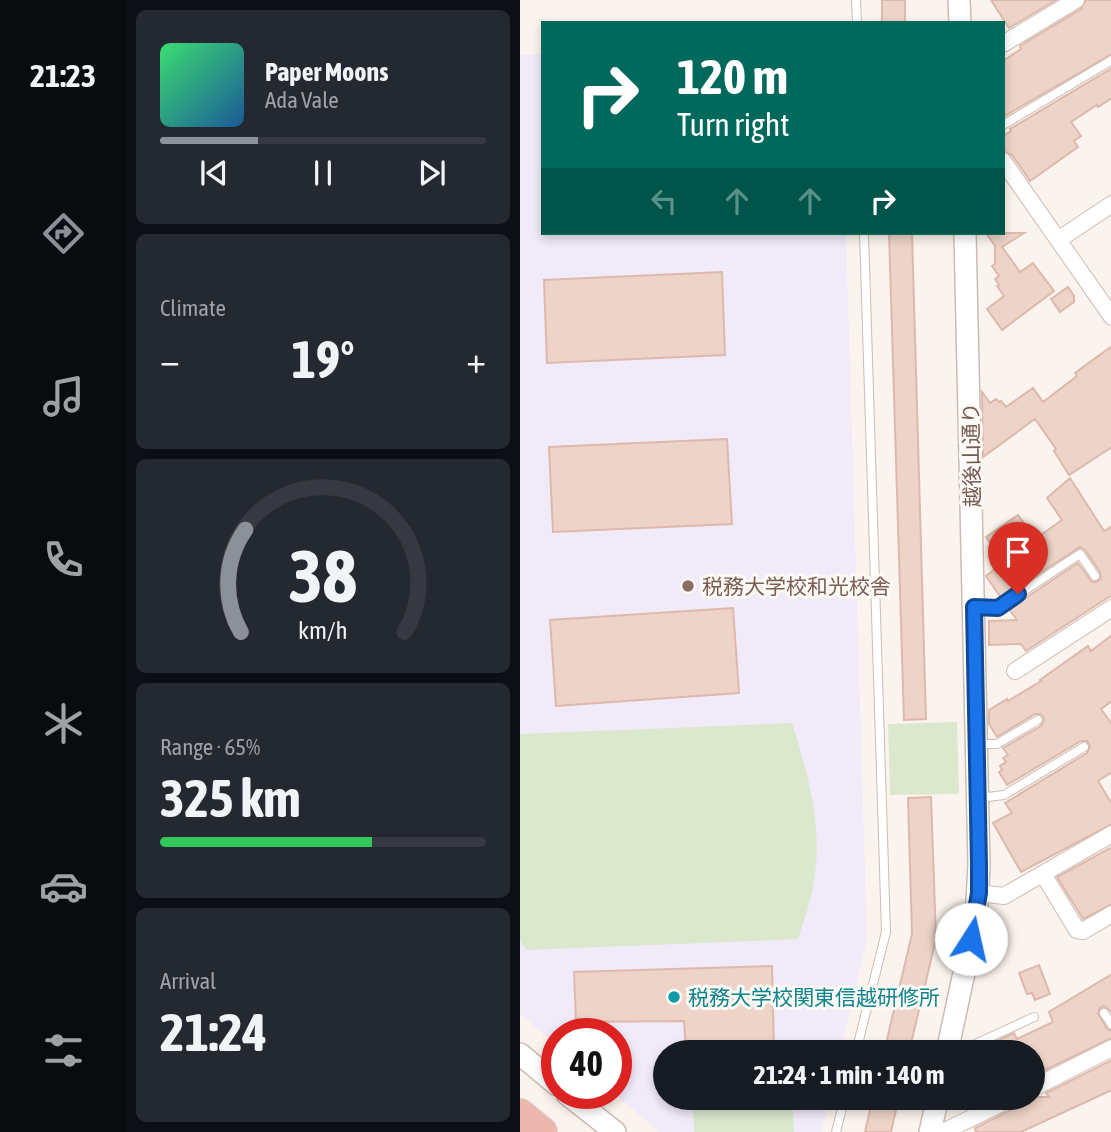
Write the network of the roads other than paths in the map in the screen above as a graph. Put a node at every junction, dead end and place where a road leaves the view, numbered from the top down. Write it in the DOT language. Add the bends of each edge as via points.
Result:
graph roads {
  1 [pos="857,0"];
  2 [pos="959,0"];
  3 [pos="1076,0"];
  4 [pos="857,21"];
  5 [pos="960,21"];
  6 [pos="1005,43"];
  7 [pos="1111,60"];
  8 [pos="1005,124"];
  9 [pos="1005,164"];
  10 [pos="1111,204"];
  11 [pos="864,235"];
  12 [pos="965,235"];
  13 [pos="1058,240"];
  14 [pos="1111,317"];
  15 [pos="1095,576"];
  16 [pos="974,607"];
  17 [pos="1111,608"];
  18 [pos="1015,671"];
  19 [pos="1038,720"];
  20 [pos="978,744"];
  21 [pos="1084,747"];
  22 [pos="979,798"];
  23 [pos="1111,834"];
  24 [pos="1043,874"];
  25 [pos="979,893"];
  26 [pos="1111,914"];
  27 [pos="1104,1013"];
  28 [pos="1034,1017"];
  29 [pos="1111,1025"];
  30 [pos="859,1040"];
  31 [pos="950,1040"];
  32 [pos="984,1040"];
  33 [pos="1111,1048"];
  34 [pos="520,1054"];
  35 [pos="541,1072"];
  36 [pos="1045,1082"];
  37 [pos="586,1109"];
  38 [pos="842,1110"];
  39 [pos="935,1110"];
  40 [pos="988,1110"];
  41 [pos="520,1114"];
  42 [pos="542,1132"];
  43 [pos="615,1132"];
  44 [pos="836,1132"];
  45 [pos="930,1132"];
  46 [pos="943,1132"];
  1 -- 4 [label="lane"];
  2 -- 5 [label="street"];
  3 -- 6 [label="street"];
  7 -- 8 [label="lane"];
  9 -- 13 [label="street"];
  10 -- 13 [label="street"];
  11 -- 30 [label="lane" via="886,932"];
  12 -- 16 [label="street, 越後山通り"];
  13 -- 14 [label="street"];
  15 -- 16 [label="lane" via="1079,554 998,608"];
  16 -- 20 [label="street, 越後山通り"];
  17 -- 18 [label="street"];
  19 -- 20 [label="lane" via="997,744"];
  20 -- 22 [label="street, 越後山通り"];
  21 -- 22 [label="lane" via="1004,795"];
  22 -- 25 [label="street, 越後山通り"];
  23 -- 24 [label="street"];
  24 -- 25 [label="street" via="1005,896"];
  24 -- 26 [label="street" via="1077,930"];
  25 -- 31 [label="street, 越後山通り"];
  27 -- 29 [label="lane"];
  28 -- 32 [label="lane"];
  33 -- 36 [label="street"];
  34 -- 35 [label="street"];
  37 -- 43 [label="street"];
  38 -- 44 [label="lane"];
  39 -- 45 [label="street"];
  40 -- 46 [label="street"];
  41 -- 42 [label="highway"];
}
